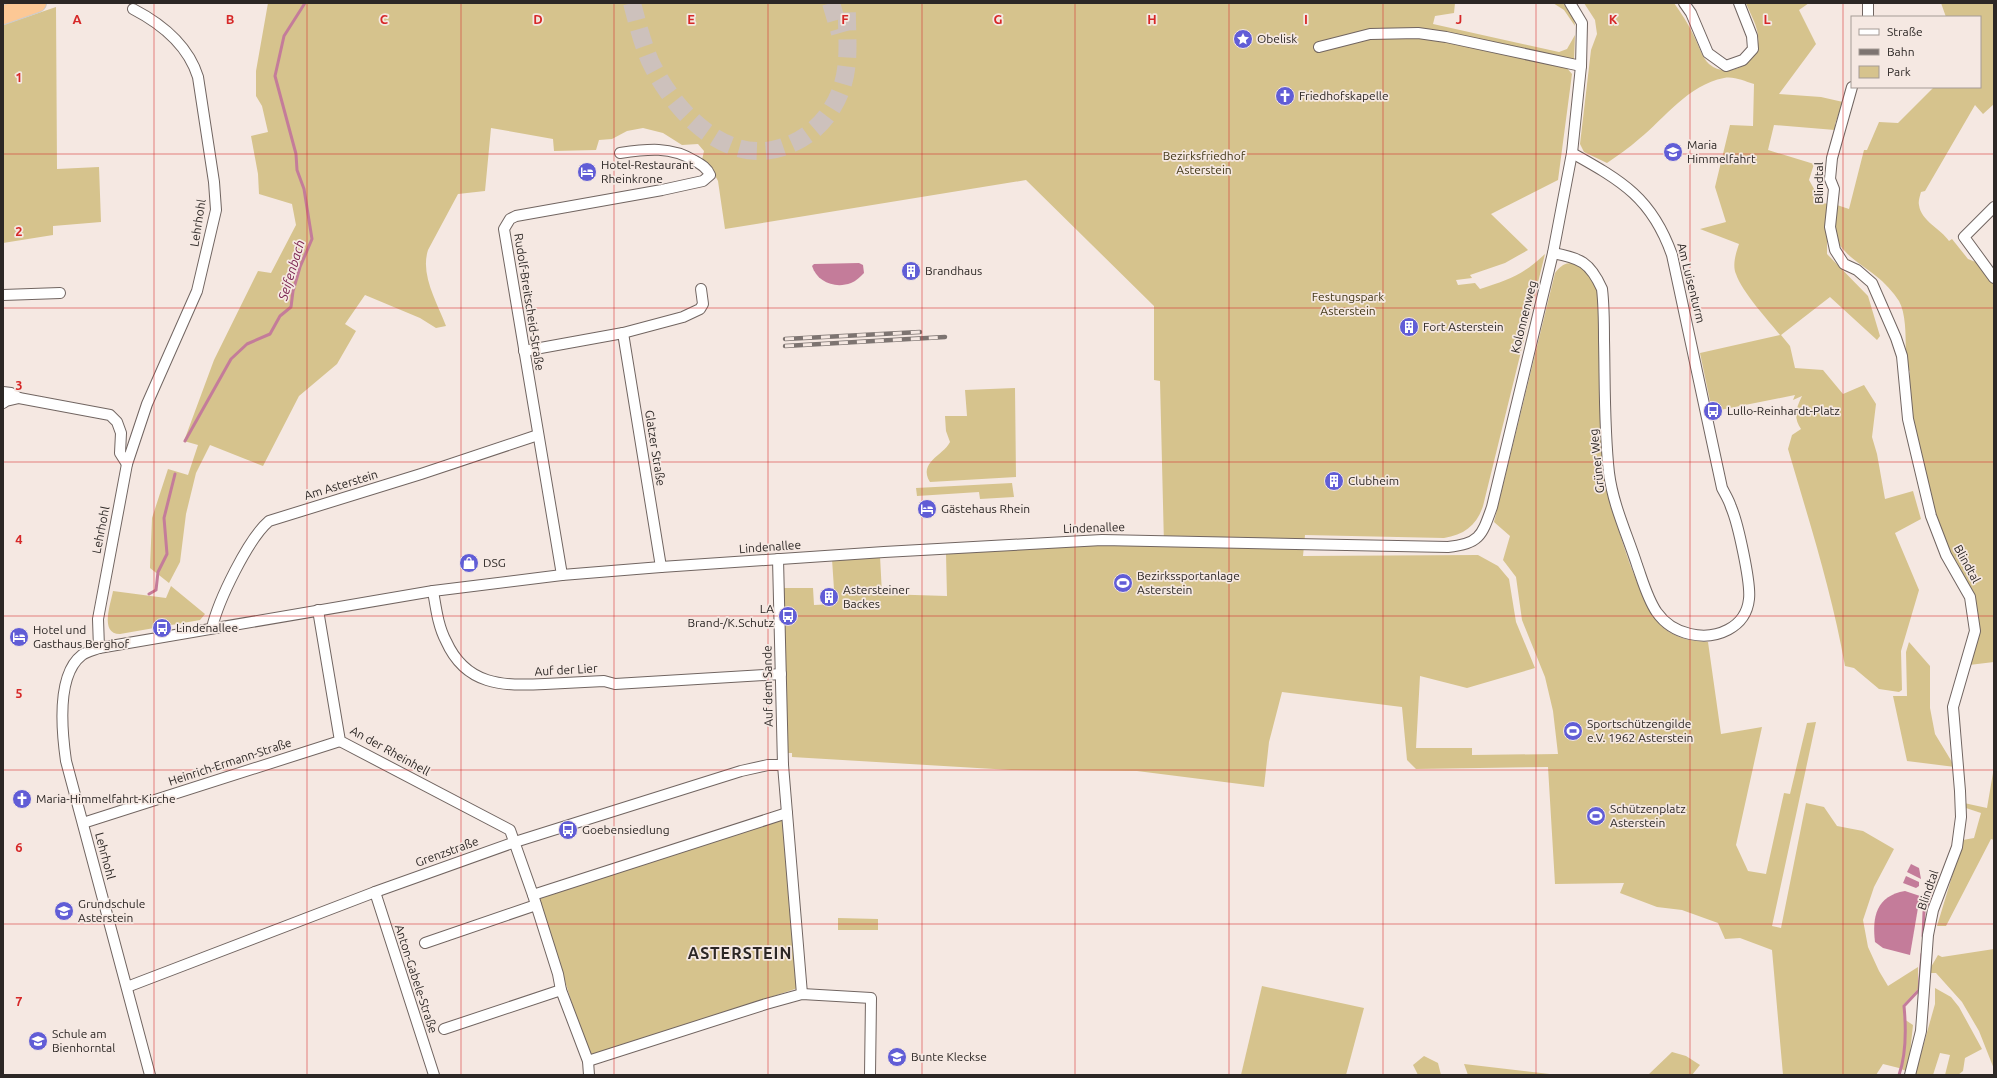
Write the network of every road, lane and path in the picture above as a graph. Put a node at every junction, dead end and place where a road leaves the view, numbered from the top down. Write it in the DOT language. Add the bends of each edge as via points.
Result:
graph roads {
  1 [pos="37,3"];
  2 [pos="1570,3"];
  3 [pos="1684,3"];
  4 [pos="1739,3"];
  5 [pos="1868,3"];
  6 [pos="133,9"];
  7 [pos="3,15"];
  8 [pos="1868,16"];
  9 [pos="1319,47"];
  10 [pos="1581,66"];
  11 [pos="1852,88"];
  12 [pos="620,153"];
  13 [pos="1572,153"];
  14 [pos="1994,207"];
  15 [pos="1553,253"];
  16 [pos="1994,278"];
  17 [pos="701,289"];
  18 [pos="60,293"];
  19 [pos="3,295"];
  20 [pos="622,334"];
  21 [pos="524,351"];
  22 [pos="3,392"];
  23 [pos="19,398"];
  24 [pos="3,403"];
  25 [pos="538,435"];
  26 [pos="1716,459"];
  27 [pos="127,464"];
  28 [pos="1448,547"];
  29 [pos="778,559"];
  30 [pos="661,567"];
  31 [pos="562,575"];
  32 [pos="433,591"];
  33 [pos="318,610"];
  34 [pos="212,628"];
  35 [pos="99,648"];
  36 [pos="781,674"];
  37 [pos="340,741"];
  38 [pos="783,765"];
  39 [pos="787,813"];
  40 [pos="82,823"];
  41 [pos="515,842"];
  42 [pos="375,892"];
  43 [pos="535,900"];
  44 [pos="424,943"];
  45 [pos="127,987"];
  46 [pos="561,990"];
  47 [pos="802,994"];
  48 [pos="444,1029"];
  49 [pos="588,1061"];
  50 [pos="150,1075"];
  51 [pos="434,1075"];
  52 [pos="589,1075"];
  53 [pos="870,1075"];
  54 [pos="1910,1075"];
  1 -- 7 [label="highway"];
  2 -- 10 [label="street, Kolonnenweg" via="1582,24"];
  3 -- 4 [label="street" via="1708,53 1726,66 1743,60 1753,49 1752,36"];
  5 -- 8 [label="street"];
  6 -- 27 [label="street, Lehrhohl" via="155,21 183,47 193,61 198,76 216,203 197,291 146,404"];
  9 -- 10 [label="street" via="1370,34 1418,33 1446,36"];
  10 -- 13 [label="street, Kolonnenweg"];
  11 -- 54 [label="street, Blindtal" via="1832,158 1830,179 1834,189 1830,227 1834,250 1844,264 1857,270 1872,283 1896,338 1902,356 1909,426 1931,516 1946,555 1970,597 1975,631 1953,707 1961,817 1957,847 1933,910 1928,935 1921,1031"];
  12 -- 21 [label="street, Rudolf-Breitscheid-Straße" via="648,148 677,152 703,166 710,175 706,180 693,184 510,219 504,229"];
  13 -- 15 [label="street, Kolonnenweg"];
  13 -- 26 [label="street, Am Luisenturm" via="1613,176 1634,192 1658,223 1672,255"];
  14 -- 16 [label="street" via="1964,237"];
  15 -- 26 [label="street, Grüner Weg" via="1573,257 1585,263 1592,270 1602,289 1607,457 1618,512 1656,612 1671,629 1696,636 1711,636 1725,632 1741,618 1749,598 1747,574 1732,508 1722,488"];
  15 -- 28 [label="street, Kolonnenweg" via="1492,507 1484,530 1476,539 1464,546"];
  17 -- 20 [label="street" via="703,304 693,313"];
  18 -- 19 [label="street"];
  20 -- 21 [label="street"];
  20 -- 30 [label="street, Glatzer Straße"];
  21 -- 25 [label="street, Rudolf-Breitscheid-Straße"];
  22 -- 23 [label="street"];
  23 -- 24 [label="street"];
  23 -- 27 [label="street" via="110,415 117,422 121,433 120,453"];
  25 -- 31 [label="street, Rudolf-Breitscheid-Straße"];
  25 -- 34 [label="street, Am Asterstein" via="270,521 254,537 216,611"];
  27 -- 35 [label="street, Lehrhohl" via="98,619"];
  28 -- 29 [label="street, Lindenallee" via="1102,540"];
  29 -- 30 [label="street, Lindenallee"];
  29 -- 36 [label="street, Auf dem Sande"];
  30 -- 31 [label="street, Lindenallee"];
  31 -- 32 [label="street, Lindenallee"];
  32 -- 33 [label="street, Lindenallee"];
  32 -- 36 [label="street, Auf der Lier" via="442,632 454,655 472,672 492,682 512,686 604,680 615,684"];
  33 -- 34 [label="street, Lindenallee"];
  33 -- 37 [label="street, An der Rheinhell"];
  34 -- 35 [label="street, Lindenallee"];
  35 -- 40 [label="street, Lehrhohl" via="82,655 76,662 67,679 63,701 65,751"];
  36 -- 38 [label="street, Auf dem Sande"];
  37 -- 40 [label="street, Heinrich-Ermann-Straße"];
  37 -- 41 [label="street, An der Rheinhell" via="510,830"];
  38 -- 39 [label="street"];
  38 -- 41 [label="street, Grenzstraße" via="768,765 741,771"];
  39 -- 43 [label="street"];
  39 -- 47 [label="street"];
  40 -- 45 [label="street, Lehrhohl"];
  41 -- 42 [label="street, Grenzstraße"];
  41 -- 43 [label="street"];
  42 -- 45 [label="street, Grenzstraße"];
  42 -- 51 [label="street, Anton-Gabele-Straße"];
  43 -- 44 [label="street"];
  43 -- 46 [label="street"];
  45 -- 50 [label="street, Lehrhohl"];
  46 -- 48 [label="street, Anton-Gabele-Straße"];
  46 -- 49 [label="street"];
  47 -- 49 [label="street"];
  47 -- 53 [label="street" via="871,998"];
  49 -- 52 [label="street"];
}
